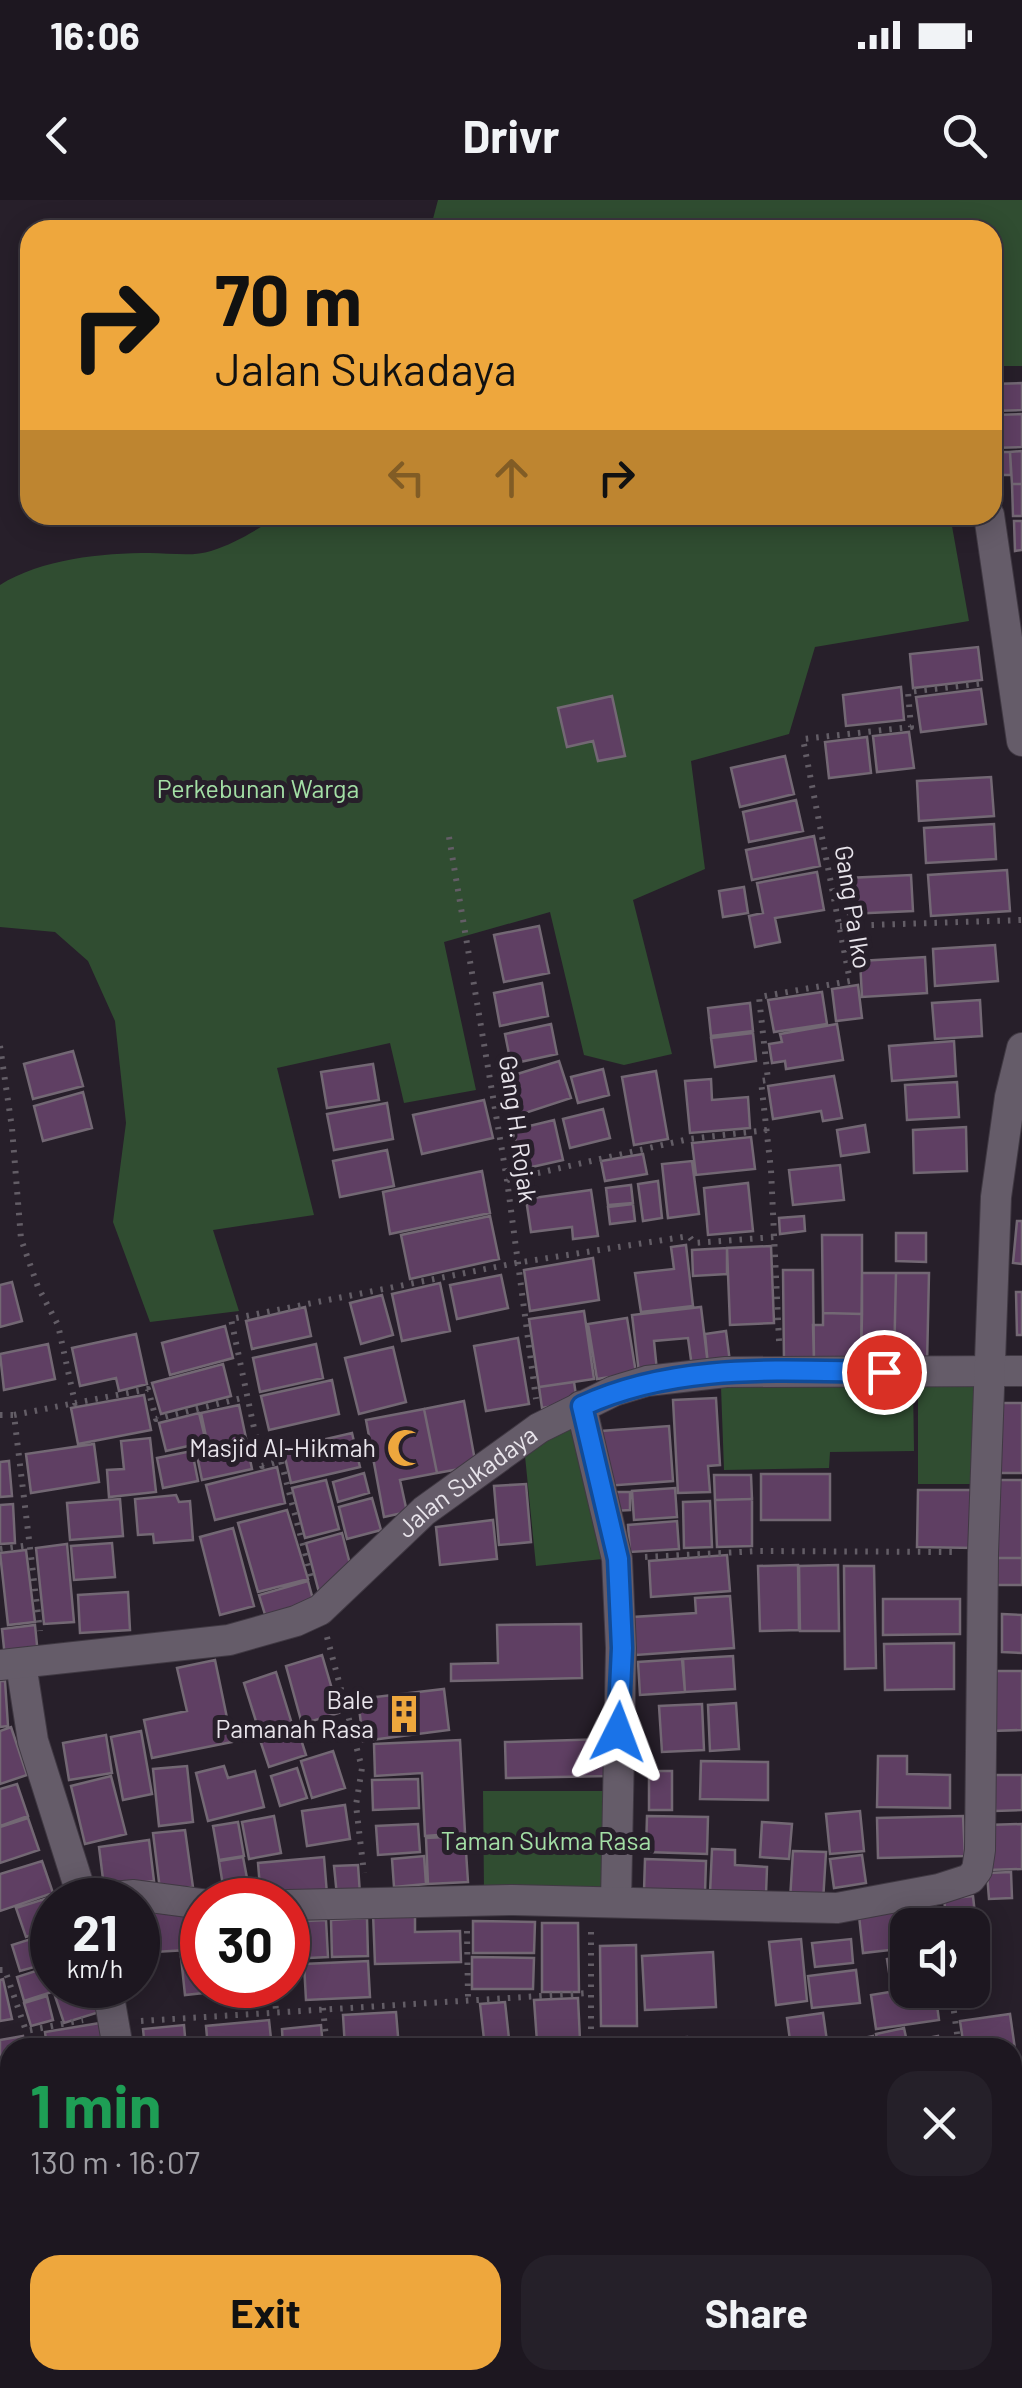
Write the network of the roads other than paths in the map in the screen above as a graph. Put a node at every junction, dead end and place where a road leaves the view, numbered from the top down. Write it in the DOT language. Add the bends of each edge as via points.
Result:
graph roads {
  1 [pos="990,525"];
  2 [pos="1022,740"];
  3 [pos="1022,1048"];
  4 [pos="1022,1371"];
  5 [pos="988,1372"];
  6 [pos="582,1406"];
  7 [pos="22,1664"];
  8 [pos="76,1878"];
  9 [pos="604,1901"];
  10 [pos="310,1904"];
  1 -- 2 [label="street"];
  3 -- 5 [label="street" via="996,1197"];
  4 -- 5 [label="street, Jalan Sukadaya"];
  5 -- 6 [label="street, Jalan Sukadaya" via="726,1372 647,1381"];
  5 -- 9 [label="street" via="980,1850 970,1880 837,1908"];
  6 -- 7 [label="street, Jalan Sukadaya" via="539,1428 424,1511 320,1610 256,1635"];
  6 -- 9 [label="street" via="618,1559 622,1648"];
  7 -- 8 [label="street" via="38,1759"];
  9 -- 10 [label="street"];
}
